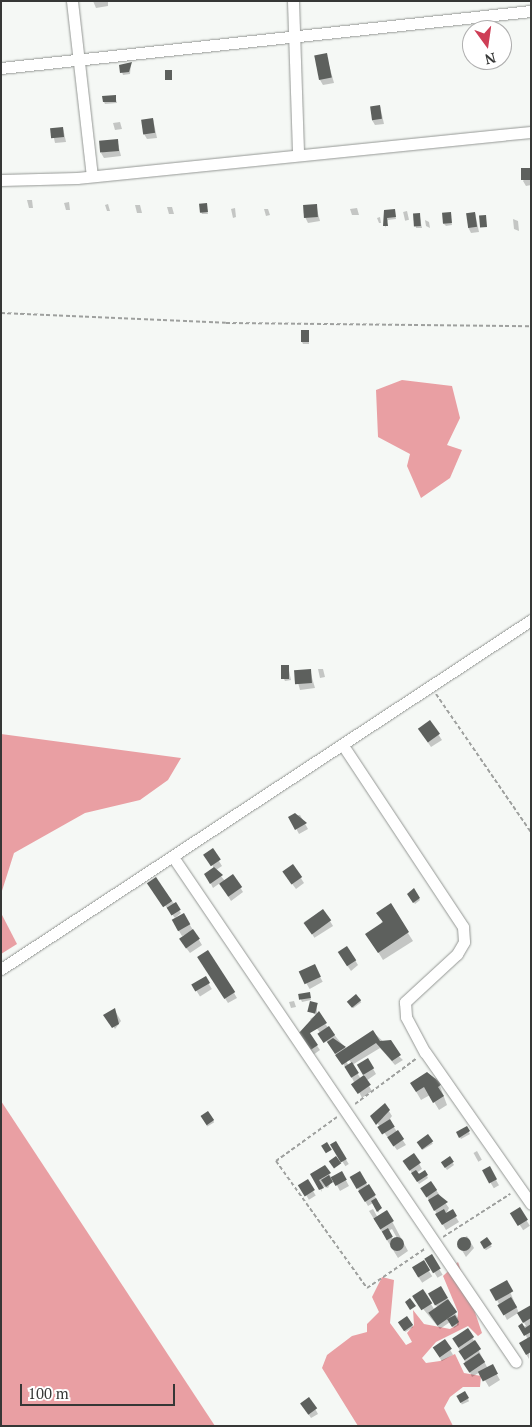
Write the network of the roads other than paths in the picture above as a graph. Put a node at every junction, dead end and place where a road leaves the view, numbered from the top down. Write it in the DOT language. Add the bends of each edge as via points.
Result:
graph roads {
  1 [pos="72,1"];
  2 [pos="293,1"];
  3 [pos="531,11"];
  4 [pos="294,35"];
  5 [pos="78,57"];
  6 [pos="1,68"];
  7 [pos="531,132"];
  8 [pos="298,153"];
  9 [pos="92,176"];
  10 [pos="1,180"];
  11 [pos="531,620"];
  12 [pos="344,747"];
  13 [pos="173,857"];
  14 [pos="1,969"];
  15 [pos="531,1204"];
  16 [pos="516,1362"];
  1 -- 5 [label="street"];
  2 -- 4 [label="street"];
  3 -- 4 [label="street"];
  4 -- 5 [label="street"];
  4 -- 8 [label="street"];
  5 -- 6 [label="street"];
  5 -- 9 [label="street"];
  7 -- 8 [label="street"];
  8 -- 9 [label="street"];
  9 -- 10 [label="street"];
  11 -- 12 [label="street"];
  12 -- 13 [label="street"];
  12 -- 15 [label="street" via="463,927 464,942 457,954 405,1002 406,1017 425,1052"];
  13 -- 14 [label="street"];
  13 -- 16 [label="street"];
}
